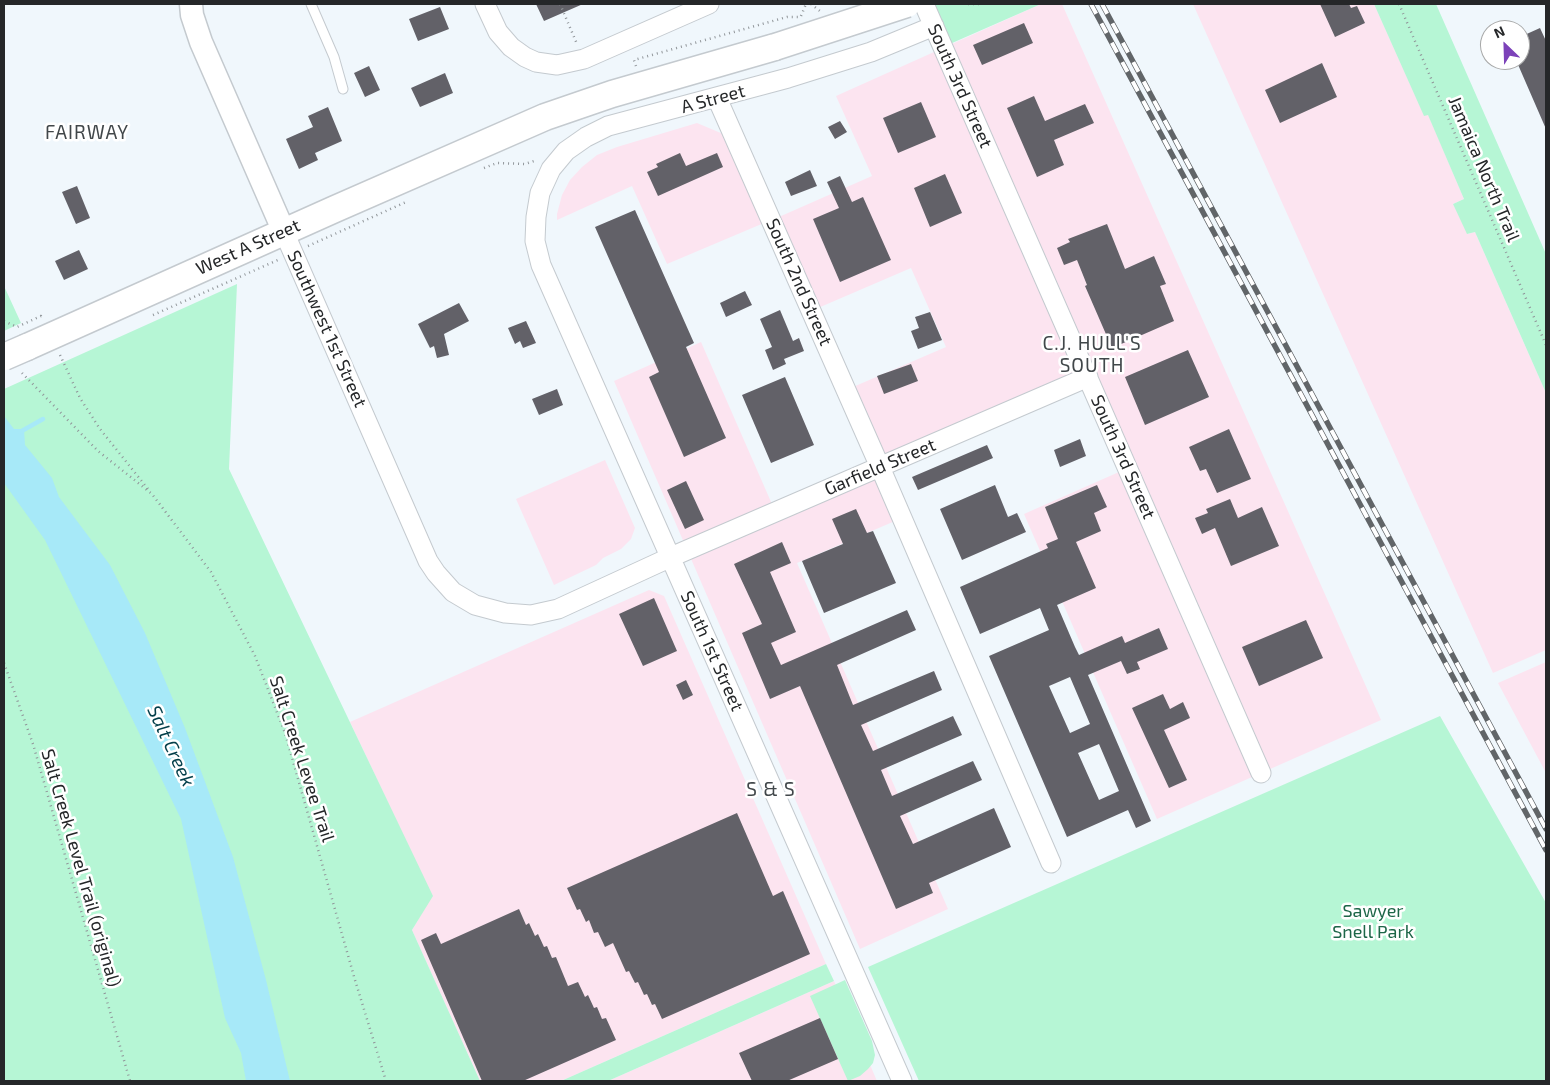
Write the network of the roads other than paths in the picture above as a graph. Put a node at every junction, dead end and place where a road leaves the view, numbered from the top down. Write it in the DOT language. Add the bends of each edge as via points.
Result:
graph roads {
  1 [pos="191,4"];
  2 [pos="311,4"];
  3 [pos="485,4"];
  4 [pos="709,4"];
  5 [pos="907,4"];
  6 [pos="924,4"];
  7 [pos="934,26"];
  8 [pos="343,89"];
  9 [pos="717,98"];
  10 [pos="493,139"];
  11 [pos="536,217"];
  12 [pos="284,232"];
  13 [pos="17,351"];
  14 [pos="1088,377"];
  15 [pos="880,467"];
  16 [pos="671,557"];
  17 [pos="1261,773"];
  18 [pos="1051,863"];
  19 [pos="902,1081"];
  1 -- 12 [label="street, Southwest 1st Street" via="202,42"];
  2 -- 8 [label="lane" via="334,56"];
  3 -- 4 [label="street" via="504,41 536,62 557,65 584,59"];
  5 -- 10 [label="main road, A Street, bridge" via="591,101"];
  6 -- 7 [label="street, South 3rd Street"];
  7 -- 9 [label="street, A Street" via="832,65"];
  7 -- 14 [label="street, South 3rd Street"];
  9 -- 11 [label="street, A Street" via="608,126 586,137 566,151 551,169 540,192"];
  9 -- 15 [label="street, South 2nd Street"];
  10 -- 12 [label="main road, West A Street"];
  11 -- 16 [label="street, South 1st Street" via="535,241 541,265"];
  12 -- 13 [label="main road, West A Street"];
  12 -- 16 [label="street, Southwest 1st Street" via="422,549 436,573 454,592 475,605 494,611 523,616 539,614 558,609"];
  14 -- 15 [label="street, Garfield Street"];
  14 -- 17 [label="street, South 3rd Street"];
  15 -- 16 [label="street, Garfield Street"];
  15 -- 18 [label="street, South 2nd Street"];
  16 -- 19 [label="street, South 1st Street"];
}
